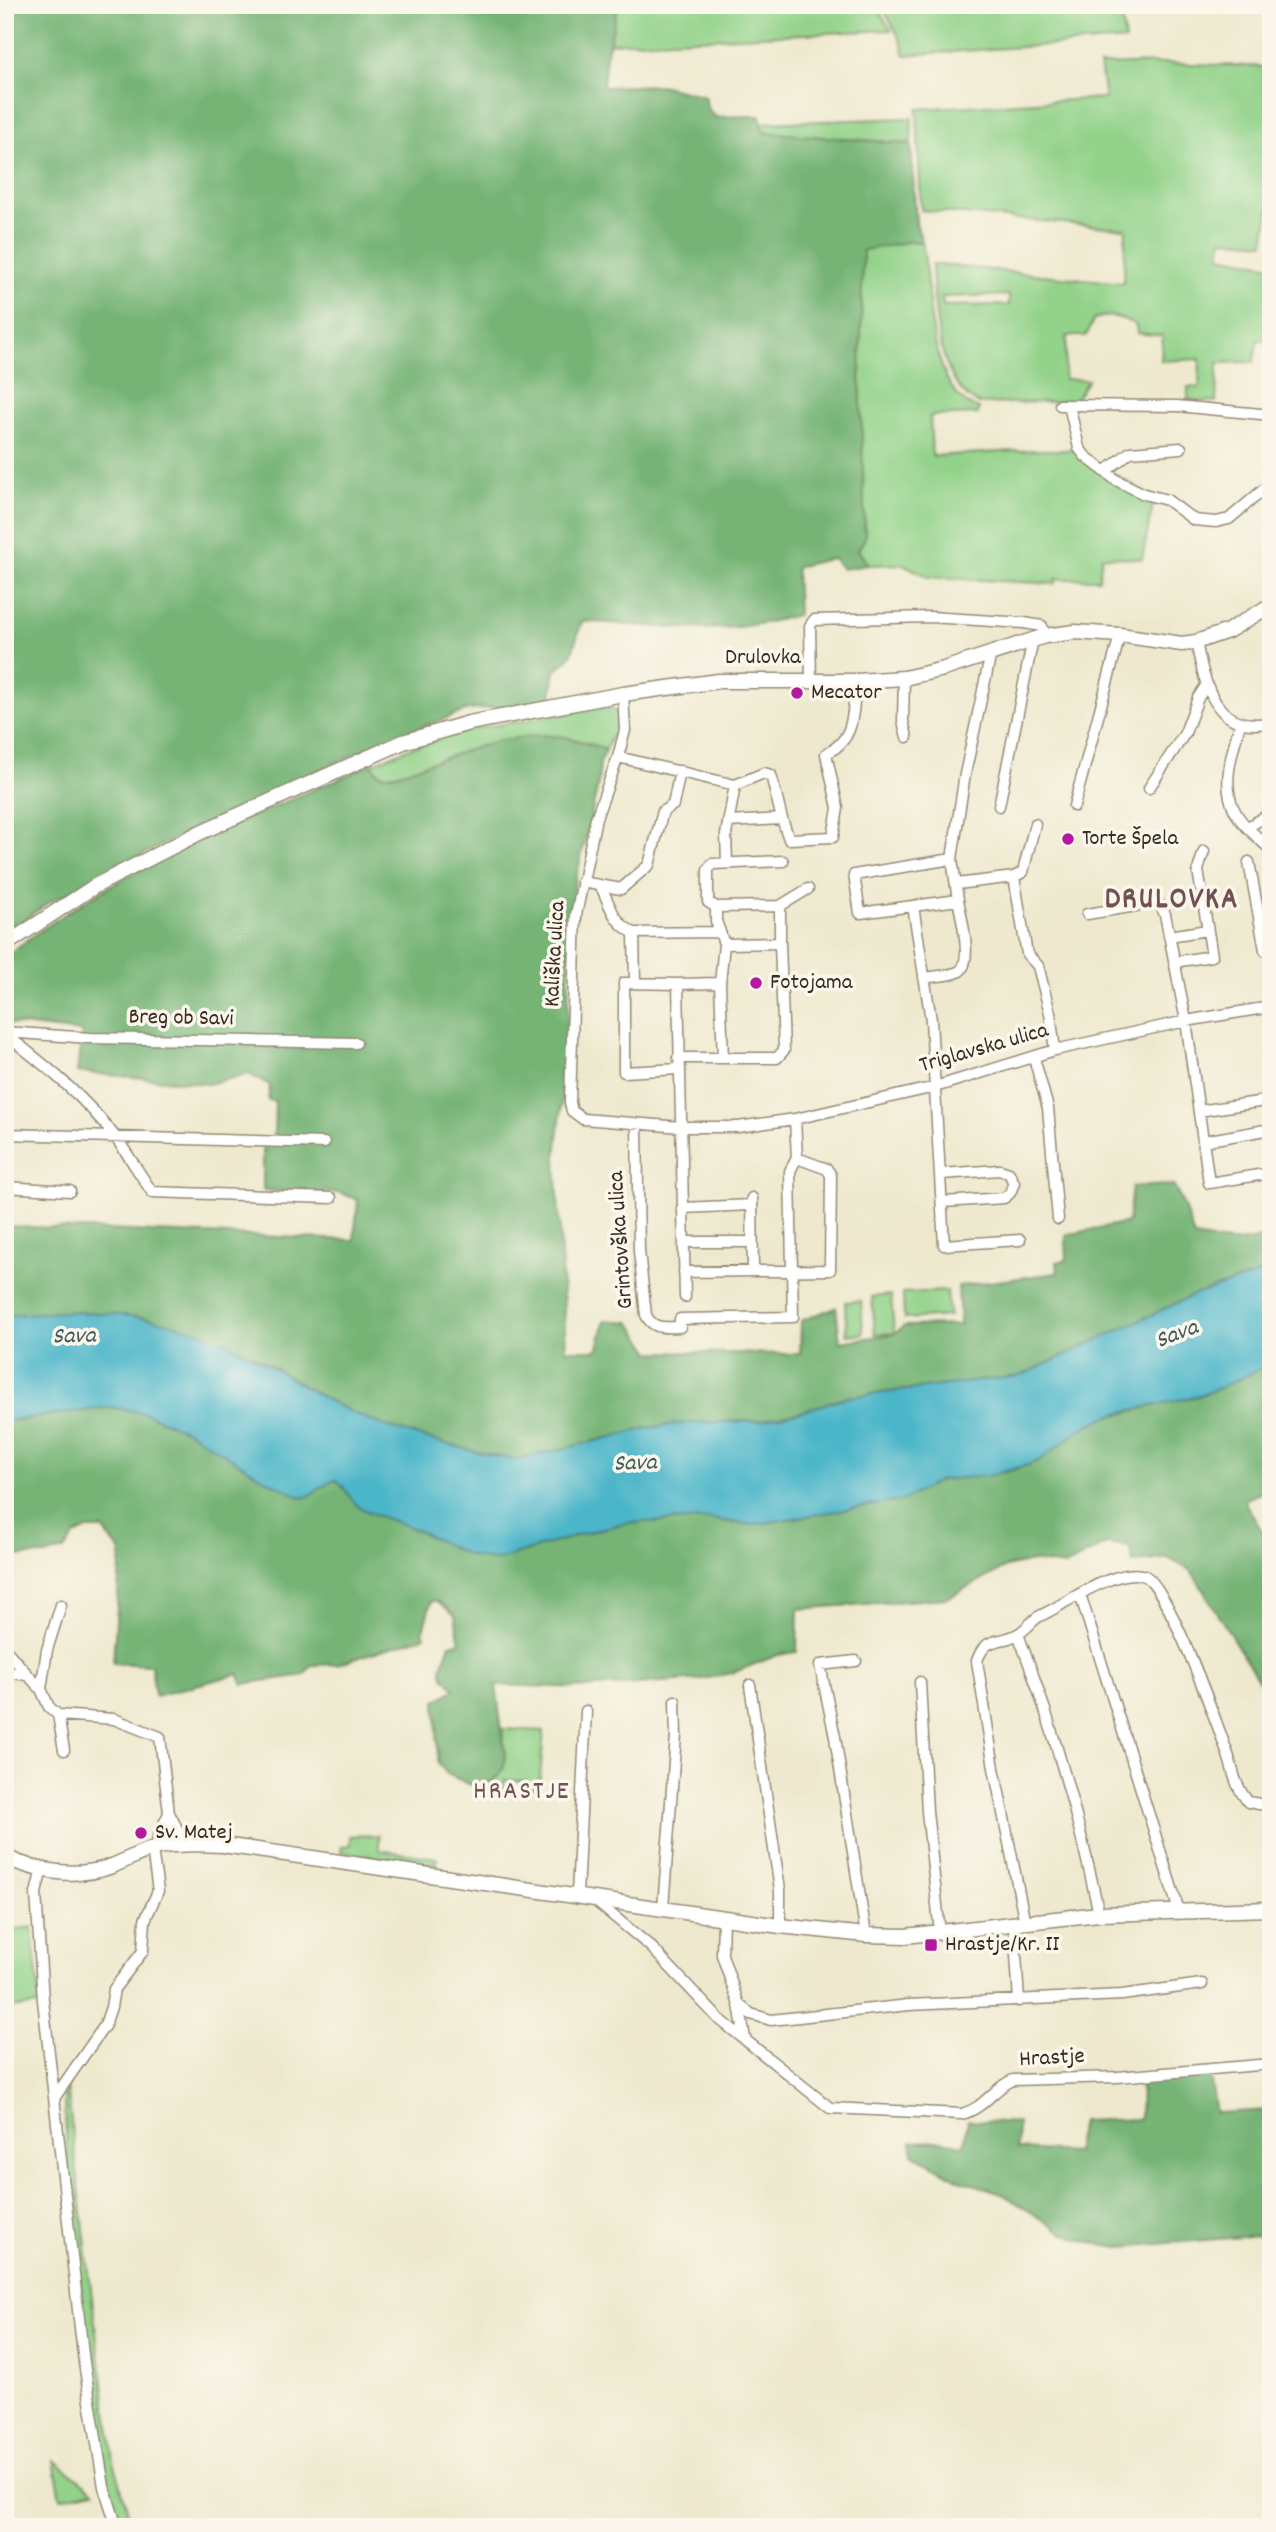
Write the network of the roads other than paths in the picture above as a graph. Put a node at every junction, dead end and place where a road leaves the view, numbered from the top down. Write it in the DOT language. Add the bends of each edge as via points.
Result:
graph roads {
  1 [pos="1271,415"];
  2 [pos="1181,448"];
  3 [pos="1106,471"];
  4 [pos="1271,490"];
  5 [pos="1271,605"];
  6 [pos="1120,635"];
  7 [pos="1039,637"];
  8 [pos="1196,642"];
  9 [pos="991,653"];
  10 [pos="904,678"];
  11 [pos="811,681"];
  12 [pos="856,681"];
  13 [pos="1207,684"];
  14 [pos="623,694"];
  15 [pos="1271,722"];
  16 [pos="1240,723"];
  17 [pos="907,737"];
  18 [pos="618,757"];
  19 [pos="680,771"];
  20 [pos="735,785"];
  21 [pos="1149,788"];
  22 [pos="999,806"];
  23 [pos="1074,806"];
  24 [pos="1271,816"];
  25 [pos="782,819"];
  26 [pos="729,822"];
  27 [pos="1035,824"];
  28 [pos="1248,827"];
  29 [pos="1271,850"];
  30 [pos="1203,851"];
  31 [pos="952,859"];
  32 [pos="783,861"];
  33 [pos="727,862"];
  34 [pos="1249,862"];
  35 [pos="1014,877"];
  36 [pos="582,882"];
  37 [pos="957,884"];
  38 [pos="601,886"];
  39 [pos="808,889"];
  40 [pos="958,900"];
  41 [pos="780,906"];
  42 [pos="913,906"];
  43 [pos="716,907"];
  44 [pos="1087,914"];
  45 [pos="1207,930"];
  46 [pos="720,932"];
  47 [pos="634,933"];
  48 [pos="1169,936"];
  49 [pos="780,943"];
  50 [pos="724,944"];
  51 [pos="5,946"];
  52 [pos="1271,951"];
  53 [pos="1174,962"];
  54 [pos="924,978"];
  55 [pos="635,983"];
  56 [pos="678,984"];
  57 [pos="720,984"];
  58 [pos="1271,1004"];
  59 [pos="1186,1021"];
  60 [pos="5,1033"];
  61 [pos="356,1043"];
  62 [pos="1055,1050"];
  63 [pos="723,1057"];
  64 [pos="1034,1058"];
  65 [pos="679,1063"];
  66 [pos="935,1087"];
  67 [pos="1271,1100"];
  68 [pos="1199,1111"];
  69 [pos="795,1119"];
  70 [pos="637,1125"];
  71 [pos="681,1127"];
  72 [pos="1271,1129"];
  73 [pos="5,1134"];
  74 [pos="115,1137"];
  75 [pos="1204,1141"];
  76 [pos="324,1143"];
  77 [pos="797,1158"];
  78 [pos="1271,1172"];
  79 [pos="941,1174"];
  80 [pos="5,1187"];
  81 [pos="70,1191"];
  82 [pos="331,1198"];
  83 [pos="943,1202"];
  84 [pos="682,1208"];
  85 [pos="1058,1220"];
  86 [pos="1020,1240"];
  87 [pos="684,1242"];
  88 [pos="752,1242"];
  89 [pos="753,1270"];
  90 [pos="793,1271"];
  91 [pos="684,1272"];
  92 [pos="685,1297"];
  93 [pos="1080,1594"];
  94 [pos="61,1605"];
  95 [pos="1017,1634"];
  96 [pos="5,1649"];
  97 [pos="856,1661"];
  98 [pos="5,1672"];
  99 [pos="28,1675"];
  100 [pos="920,1682"];
  101 [pos="750,1685"];
  102 [pos="41,1689"];
  103 [pos="675,1701"];
  104 [pos="586,1711"];
  105 [pos="58,1715"];
  106 [pos="64,1750"];
  107 [pos="1271,1806"];
  108 [pos="169,1813"];
  109 [pos="185,1844"];
  110 [pos="155,1848"];
  111 [pos="5,1857"];
  112 [pos="42,1869"];
  113 [pos="584,1896"];
  114 [pos="663,1908"];
  115 [pos="1271,1909"];
  116 [pos="1179,1911"];
  117 [pos="1099,1914"];
  118 [pos="723,1917"];
  119 [pos="1019,1923"];
  120 [pos="780,1926"];
  121 [pos="940,1933"];
  122 [pos="866,1936"];
  123 [pos="1202,1984"];
  124 [pos="1019,2001"];
  125 [pos="739,2005"];
  126 [pos="746,2038"];
  127 [pos="1271,2064"];
  128 [pos="55,2097"];
  129 [pos="117,2527"];
  1 -- 3 [label="street" via="1177,406 1065,405 1079,448"];
  2 -- 3 [label="street" via="1130,452"];
  3 -- 4 [label="street" via="1128,488 1167,500 1194,520 1229,519 1263,490"];
  5 -- 8 [label="street, Drulovka" via="1228,631"];
  6 -- 7 [label="street, Drulovka" via="1075,632"];
  6 -- 8 [label="street, Drulovka"];
  6 -- 23 [label="street"];
  7 -- 9 [label="street, Drulovka"];
  7 -- 11 [label="street, Drulovka" via="1042,626 1024,623 930,617 814,620 810,626"];
  7 -- 22 [label="street"];
  8 -- 13 [label="street"];
  9 -- 10 [label="street, Drulovka"];
  9 -- 31 [label="street"];
  10 -- 12 [label="street, Drulovka"];
  10 -- 17 [label="street"];
  11 -- 12 [label="street, Drulovka"];
  11 -- 14 [label="street, Drulovka" via="719,681"];
  12 -- 25 [label="street" via="848,735 826,754 838,808 833,837 789,839"];
  13 -- 16 [label="street" via="1216,706"];
  13 -- 21 [label="street" via="1185,733"];
  14 -- 18 [label="street, Kališka ulica" via="625,730"];
  14 -- 51 [label="street, Drulovka" via="469,723 403,742 132,866"];
  15 -- 16 [label="street"];
  16 -- 28 [label="street" via="1228,790 1235,811"];
  18 -- 19 [label="street"];
  18 -- 36 [label="street, Kališka ulica" via="596,818"];
  19 -- 20 [label="street"];
  19 -- 38 [label="street" via="673,804 663,811 649,865 621,889"];
  20 -- 25 [label="street" via="764,773 771,775"];
  20 -- 26 [label="street"];
  24 -- 28 [label="street"];
  25 -- 26 [label="street"];
  26 -- 33 [label="street"];
  27 -- 35 [label="street" via="1023,873"];
  28 -- 29 [label="street"];
  30 -- 45 [label="street" via="1198,870"];
  31 -- 37 [label="street"];
  31 -- 42 [label="street" via="854,875 860,914"];
  32 -- 33 [label="street"];
  33 -- 43 [label="street" via="712,864 708,870 708,902"];
  34 -- 52 [label="street" via="1265,950"];
  35 -- 37 [label="street"];
  35 -- 62 [label="street" via="1027,954 1038,966"];
  36 -- 38 [label="street"];
  36 -- 70 [label="street, Kališka ulica" via="576,915 570,1103 583,1119"];
  37 -- 40 [label="street"];
  38 -- 47 [label="street" via="615,919"];
  39 -- 41 [label="street"];
  40 -- 42 [label="street"];
  40 -- 54 [label="street" via="967,955 964,967"];
  41 -- 43 [label="street"];
  41 -- 49 [label="street"];
  42 -- 54 [label="street"];
  43 -- 46 [label="street"];
  44 -- 48 [label="street" via="1152,899 1165,914"];
  45 -- 48 [label="street"];
  45 -- 53 [label="street" via="1212,956"];
  46 -- 47 [label="street"];
  46 -- 50 [label="street"];
  47 -- 55 [label="street"];
  48 -- 53 [label="street"];
  49 -- 50 [label="street"];
  49 -- 63 [label="street" via="784,1050 778,1058"];
  50 -- 57 [label="street"];
  53 -- 59 [label="street"];
  54 -- 66 [label="street"];
  55 -- 56 [label="street"];
  55 -- 65 [label="street" via="624,983 624,1072"];
  56 -- 57 [label="street"];
  56 -- 65 [label="street"];
  57 -- 63 [label="street"];
  58 -- 59 [label="street, Triglavska ulica"];
  59 -- 62 [label="street, Triglavska ulica"];
  59 -- 68 [label="street"];
  60 -- 61 [label="street, Breg ob Savi"];
  60 -- 74 [label="street, Breg ob Savi" via="69,1087"];
  62 -- 64 [label="street, Triglavska ulica"];
  63 -- 65 [label="street"];
  64 -- 66 [label="street, Triglavska ulica"];
  64 -- 85 [label="street" via="1048,1108"];
  65 -- 71 [label="street"];
  66 -- 69 [label="street, Triglavska ulica"];
  66 -- 79 [label="street"];
  67 -- 68 [label="street"];
  68 -- 75 [label="street"];
  69 -- 71 [label="street, Kališka ulica"];
  69 -- 77 [label="street, Grintovška ulica"];
  70 -- 71 [label="street, Kališka ulica"];
  70 -- 90 [label="street, Grintovška ulica" via="639,1251 649,1322 658,1328 680,1327 680,1319 793,1317"];
  71 -- 84 [label="street"];
  72 -- 75 [label="street"];
  73 -- 74 [label="street"];
  74 -- 76 [label="street"];
  74 -- 82 [label="street, Breg ob Savi" via="152,1192"];
  75 -- 78 [label="street" via="1209,1182"];
  77 -- 90 [label="street, Grintovška ulica" via="790,1171"];
  77 -- 90 [label="street" via="827,1168 831,1175 830,1270"];
  79 -- 83 [label="street"];
  79 -- 83 [label="street" via="1000,1170 1009,1173 1014,1183 1004,1198"];
  80 -- 81 [label="street"];
  83 -- 86 [label="street" via="944,1245"];
  84 -- 87 [label="street"];
  84 -- 88 [label="street" via="752,1202"];
  87 -- 88 [label="street"];
  87 -- 91 [label="street"];
  88 -- 89 [label="street"];
  89 -- 90 [label="street"];
  89 -- 91 [label="street"];
  91 -- 92 [label="street"];
  93 -- 95 [label="street"];
  93 -- 107 [label="street" via="1121,1576 1145,1576 1155,1585 1188,1649 1237,1789 1248,1802"];
  93 -- 116 [label="street"];
  94 -- 102 [label="street"];
  95 -- 117 [label="street" via="1058,1750"];
  95 -- 119 [label="street" via="989,1642 977,1661"];
  96 -- 99 [label="street"];
  97 -- 122 [label="street" via="820,1665"];
  98 -- 99 [label="street"];
  99 -- 102 [label="street"];
  100 -- 121 [label="street"];
  101 -- 120 [label="street" via="780,1890"];
  102 -- 105 [label="street"];
  103 -- 114 [label="street"];
  104 -- 113 [label="street"];
  105 -- 106 [label="street"];
  105 -- 108 [label="street" via="114,1719 160,1737"];
  108 -- 109 [label="street"];
  108 -- 110 [label="street"];
  109 -- 110 [label="street"];
  109 -- 113 [label="street" via="325,1858"];
  110 -- 112 [label="street" via="97,1871"];
  110 -- 128 [label="street" via="158,1891 145,1920 143,1951 114,1989 105,2025"];
  111 -- 112 [label="street"];
  112 -- 128 [label="street" via="36,1893"];
  113 -- 114 [label="street"];
  113 -- 126 [label="street, Hrastje" via="651,1947 702,2003"];
  114 -- 118 [label="street"];
  115 -- 116 [label="street"];
  116 -- 117 [label="street"];
  117 -- 119 [label="street"];
  118 -- 120 [label="street"];
  118 -- 125 [label="street" via="722,1955"];
  119 -- 121 [label="street"];
  119 -- 124 [label="street"];
  120 -- 122 [label="street"];
  121 -- 122 [label="street"];
  123 -- 124 [label="street" via="1122,1995"];
  124 -- 125 [label="street" via="909,2005 771,2020"];
  125 -- 126 [label="street"];
  126 -- 127 [label="street, Hrastje" via="830,2108 845,2109 962,2114 974,2111 1013,2080"];
  128 -- 129 [label="street" via="84,2363 104,2487"];
}
